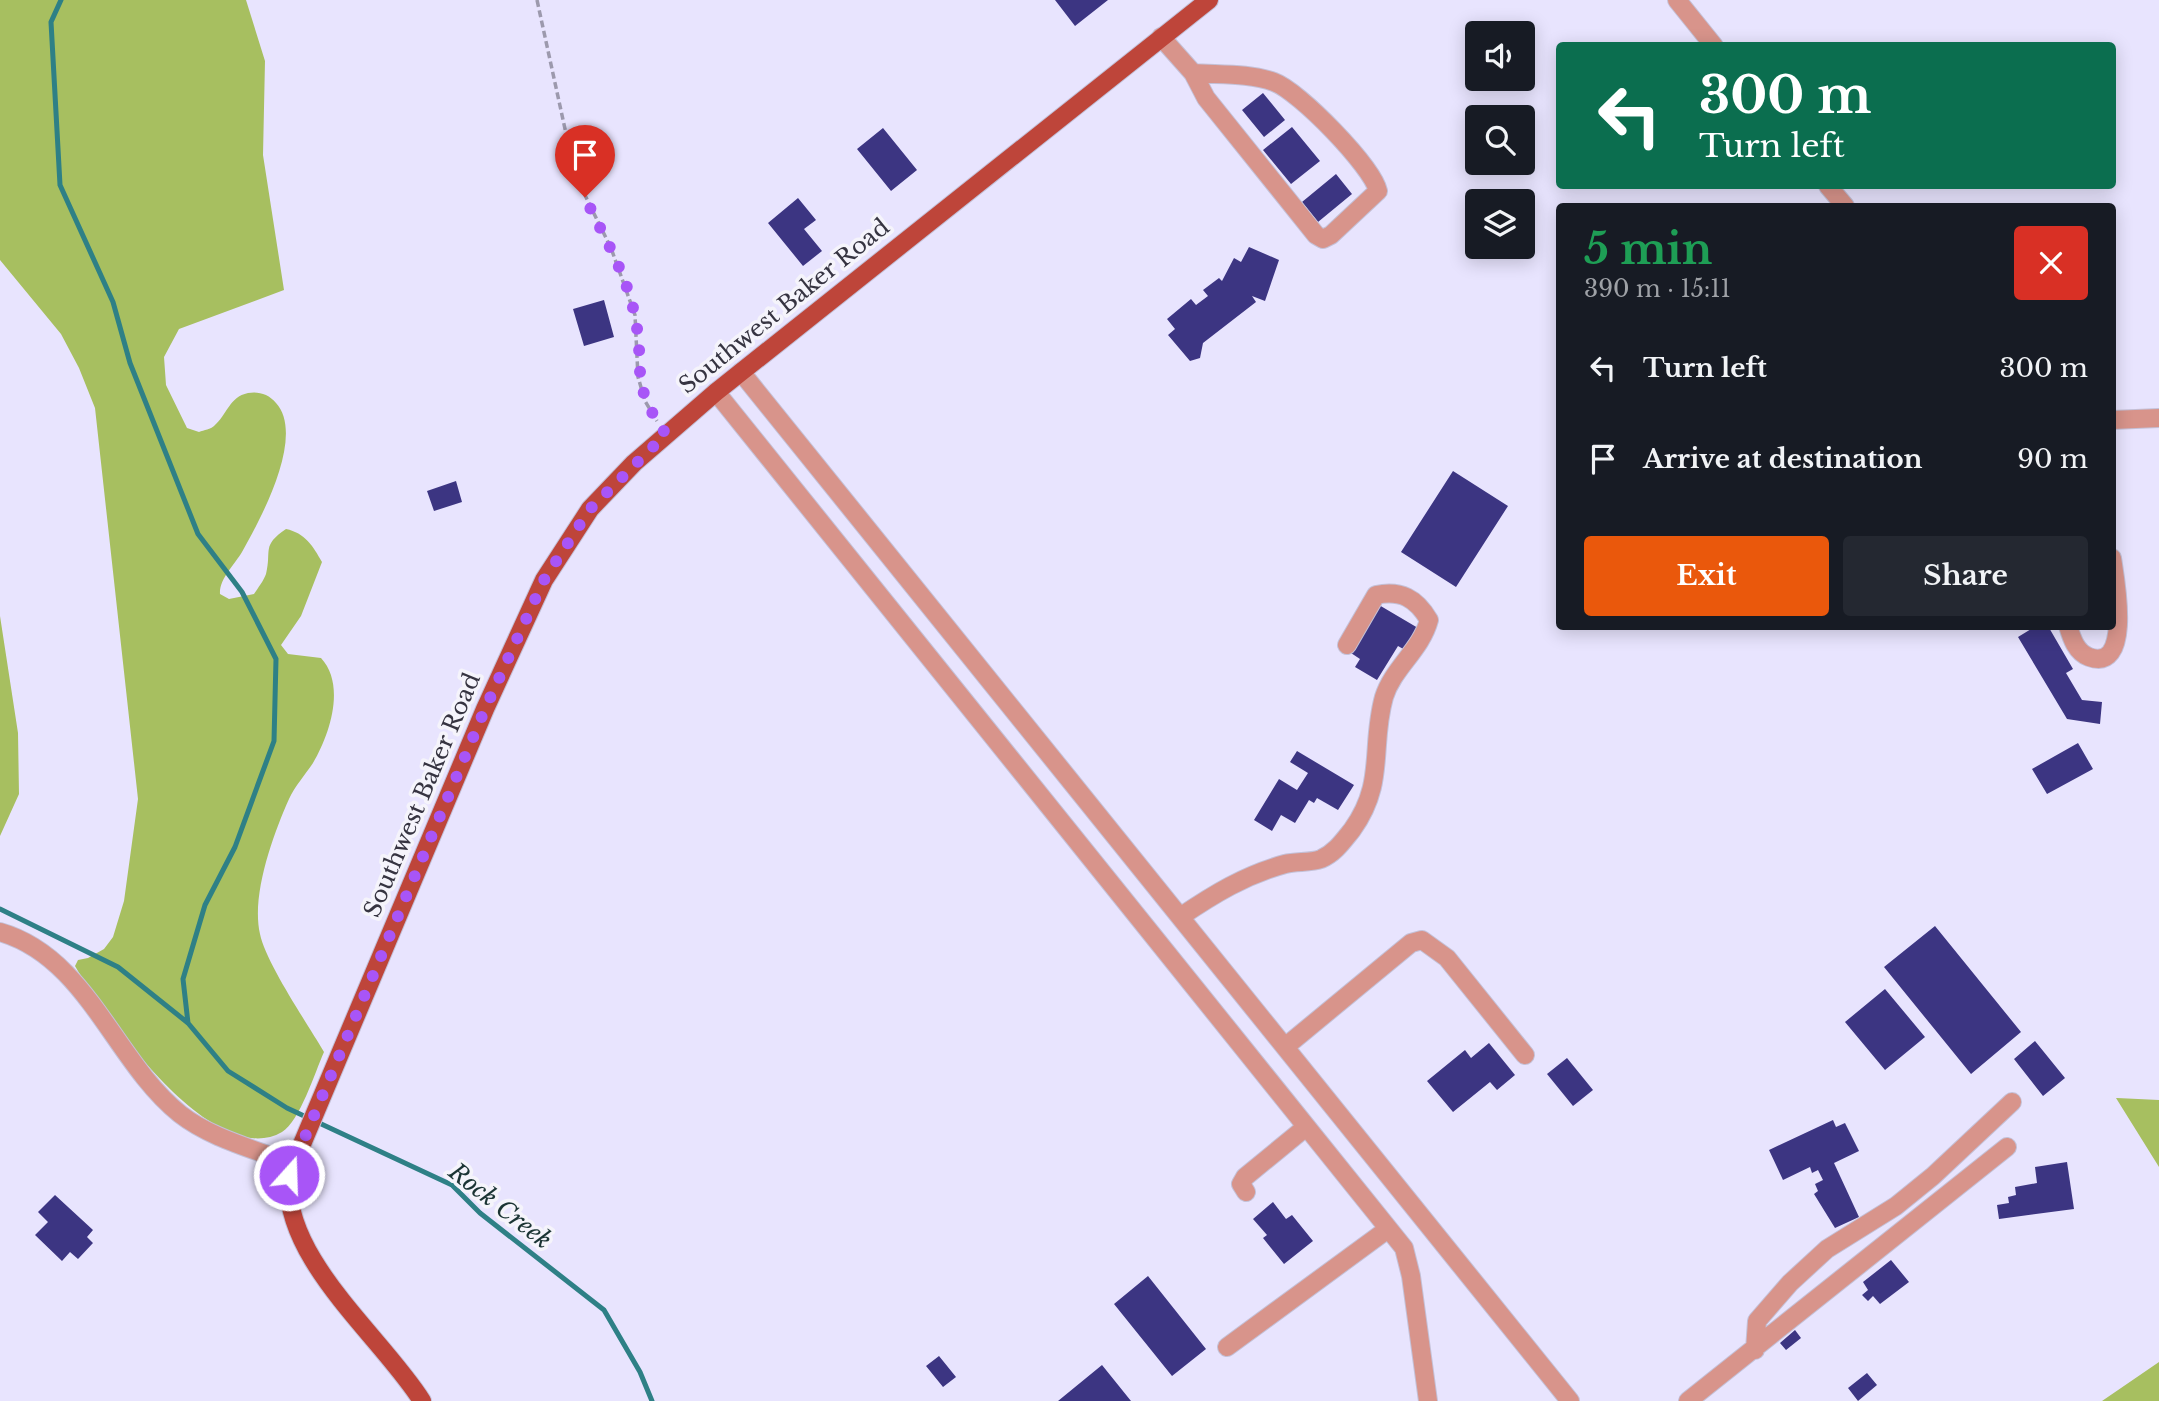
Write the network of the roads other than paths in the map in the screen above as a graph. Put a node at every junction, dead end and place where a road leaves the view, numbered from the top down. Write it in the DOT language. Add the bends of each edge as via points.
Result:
graph roads {
  1 [pos="1209,0"];
  2 [pos="1677,0"];
  3 [pos="1161,37"];
  4 [pos="1711,42"];
  5 [pos="1193,73"];
  6 [pos="1831,189"];
  7 [pos="1842,203"];
  8 [pos="741,372"];
  9 [pos="716,392"];
  10 [pos="2159,418"];
  11 [pos="2116,420"];
  12 [pos="2116,595"];
  13 [pos="2069,630"];
  14 [pos="1347,645"];
  15 [pos="1180,917"];
  16 [pos="0,932"];
  17 [pos="1285,1046"];
  18 [pos="1525,1055"];
  19 [pos="2012,1102"];
  20 [pos="1306,1127"];
  21 [pos="2007,1147"];
  22 [pos="292,1164"];
  23 [pos="1246,1192"];
  24 [pos="1388,1229"];
  25 [pos="1227,1347"];
  26 [pos="1755,1350"];
  27 [pos="422,1401"];
  28 [pos="1428,1401"];
  29 [pos="1570,1401"];
  30 [pos="1688,1401"];
  1 -- 3 [label="main road, Southwest Baker Road"];
  2 -- 4 [label="street"];
  3 -- 5 [label="street"];
  3 -- 8 [label="main road, Southwest Baker Road"];
  5 -- 5 [label="street" via="1206,98 1316,235 1323,239 1331,235 1378,191 1364,163 1276,83"];
  6 -- 7 [label="street"];
  8 -- 9 [label="main road, Southwest Baker Road"];
  8 -- 15 [label="street"];
  9 -- 20 [label="street"];
  9 -- 22 [label="main road, Southwest Baker Road" via="590,509 544,580"];
  10 -- 11 [label="street"];
  12 -- 13 [label="street" via="2118,633 2104,658 2084,655 2074,645"];
  14 -- 15 [label="street" via="1376,595 1406,595 1421,606 1429,620 1425,635 1392,678 1384,698 1373,796 1362,816 1338,848 1319,860 1284,864 1222,888"];
  15 -- 17 [label="street"];
  16 -- 22 [label="street" via="29,943 57,964 136,1066 180,1114 208,1131"];
  17 -- 18 [label="street" via="1411,943 1422,940 1447,958"];
  17 -- 29 [label="street"];
  19 -- 26 [label="street" via="1933,1176 1896,1206 1827,1249 1790,1283 1757,1321"];
  20 -- 23 [label="street" via="1245,1177 1241,1184"];
  20 -- 24 [label="street"];
  21 -- 26 [label="street"];
  22 -- 27 [label="main road, Southwest Baker Road" via="289,1195 311,1256 333,1291"];
  24 -- 25 [label="street"];
  24 -- 28 [label="street" via="1404,1248 1411,1276"];
  26 -- 30 [label="street"];
}
